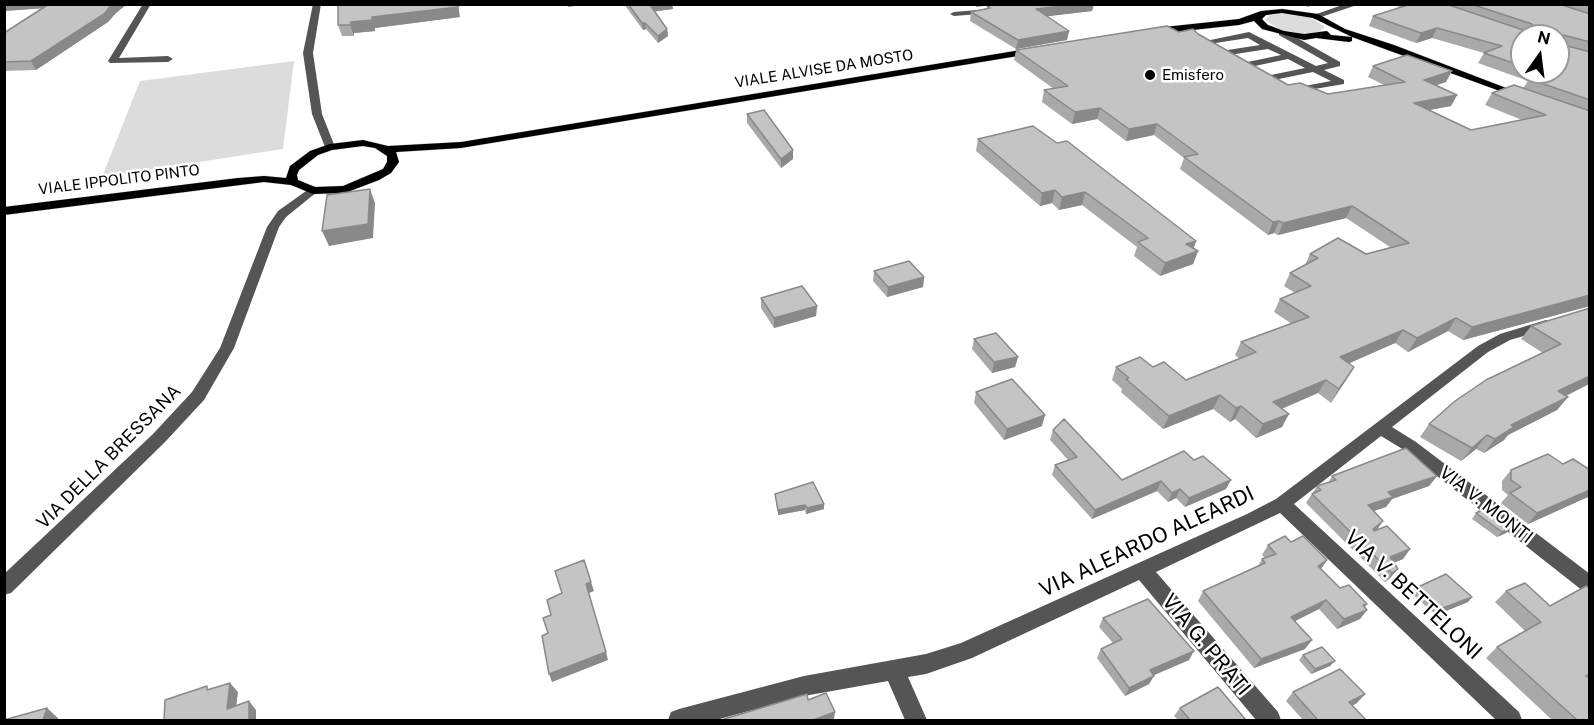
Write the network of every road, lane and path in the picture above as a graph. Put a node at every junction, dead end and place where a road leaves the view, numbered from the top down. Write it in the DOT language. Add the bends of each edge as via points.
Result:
graph roads {
  1 [pos="147,4"];
  2 [pos="317,4"];
  3 [pos="1278,4"];
  4 [pos="1356,4"];
  5 [pos="1000,10"];
  6 [pos="1261,11"];
  7 [pos="954,14"];
  8 [pos="1305,14"];
  9 [pos="1315,16"];
  10 [pos="1331,25"];
  11 [pos="1192,27"];
  12 [pos="1277,32"];
  13 [pos="1142,33"];
  14 [pos="1317,36"];
  15 [pos="1269,45"];
  16 [pos="1308,46"];
  17 [pos="1391,48"];
  18 [pos="1044,49"];
  19 [pos="1220,54"];
  20 [pos="1291,56"];
  21 [pos="168,59"];
  22 [pos="1241,66"];
  23 [pos="1316,69"];
  24 [pos="1266,79"];
  25 [pos="1533,100"];
  26 [pos="461,145"];
  27 [pos="330,147"];
  28 [pos="387,149"];
  29 [pos="297,165"];
  30 [pos="389,167"];
  31 [pos="238,181"];
  32 [pos="293,182"];
  33 [pos="313,190"];
  34 [pos="4,211"];
  35 [pos="1558,321"];
  36 [pos="1381,428"];
  37 [pos="1282,504"];
  38 [pos="1142,570"];
  39 [pos="1590,585"];
  40 [pos="4,587"];
  41 [pos="895,672"];
  42 [pos="679,720"];
  43 [pos="916,720"];
  44 [pos="1270,720"];
  45 [pos="1510,720"];
  1 -- 21 [label="street" via="113,61"];
  2 -- 27 [label="street" via="308,53 317,114"];
  3 -- 8 [label="main road"];
  4 -- 9 [label="street"];
  5 -- 7 [label="street"];
  6 -- 8 [label="main road"];
  6 -- 11 [label="main road" via="1239,22"];
  6 -- 12 [label="main road" via="1261,24"];
  8 -- 9 [label="main road"];
  9 -- 10 [label="main road"];
  10 -- 14 [label="main road" via="1330,33"];
  10 -- 17 [label="main road"];
  11 -- 12 [label="main road" via="1234,26"];
  11 -- 13 [label="main road"];
  12 -- 14 [label="main road"];
  12 -- 16 [label="street"];
  14 -- 16 [label="street" via="1309,39"];
  14 -- 17 [label="main road"];
  15 -- 19 [label="street"];
  15 -- 19 [label="street" via="1249,35 1200,44"];
  15 -- 20 [label="street"];
  16 -- 23 [label="street" via="1337,64"];
  17 -- 25 [label="main road"];
  18 -- 26 [label="main road, VIALE ALVISE DA MOSTO"];
  19 -- 22 [label="street"];
  20 -- 22 [label="street"];
  20 -- 23 [label="street"];
  22 -- 24 [label="street"];
  23 -- 24 [label="street"];
  23 -- 24 [label="street" via="1341,82 1288,92"];
  26 -- 28 [label="main road, VIALE ALVISE DA MOSTO"];
  26 -- 30 [label="main road, VIALE ALVISE DA MOSTO"];
  27 -- 28 [label="main road, VIALE ALVISE DA MOSTO" via="363,143"];
  27 -- 29 [label="main road, VIALE IPPOLITO PINTO"];
  28 -- 30 [label="main road" via="393,155"];
  29 -- 31 [label="main road, VIALE IPPOLITO PINTO"];
  29 -- 32 [label="main road" via="291,175"];
  30 -- 33 [label="main road, VIALE ALVISE DA MOSTO" via="361,185"];
  31 -- 32 [label="main road, VIALE IPPOLITO PINTO"];
  31 -- 34 [label="main road, VIALE IPPOLITO PINTO"];
  32 -- 33 [label="main road, VIALE IPPOLITO PINTO"];
  33 -- 40 [label="street, VIA DELLA BRESSANA" via="282,214 273,227 227,348 198,396"];
  35 -- 36 [label="street, VIA ALEARDO ALEARDI" via="1494,342"];
  36 -- 37 [label="street, VIA ALEARDO ALEARDI"];
  36 -- 39 [label="street, VIA V. MONTI" via="1410,446"];
  37 -- 38 [label="street, VIA ALEARDO ALEARDI"];
  37 -- 45 [label="street, VIA V. BETTELONI"];
  38 -- 41 [label="street, VIA ALEARDO ALEARDI" via="965,651"];
  38 -- 44 [label="street, VIA G. PRATI"];
  41 -- 42 [label="street, VIA ALEARDO ALEARDI" via="804,686"];
  41 -- 43 [label="street"];
}
